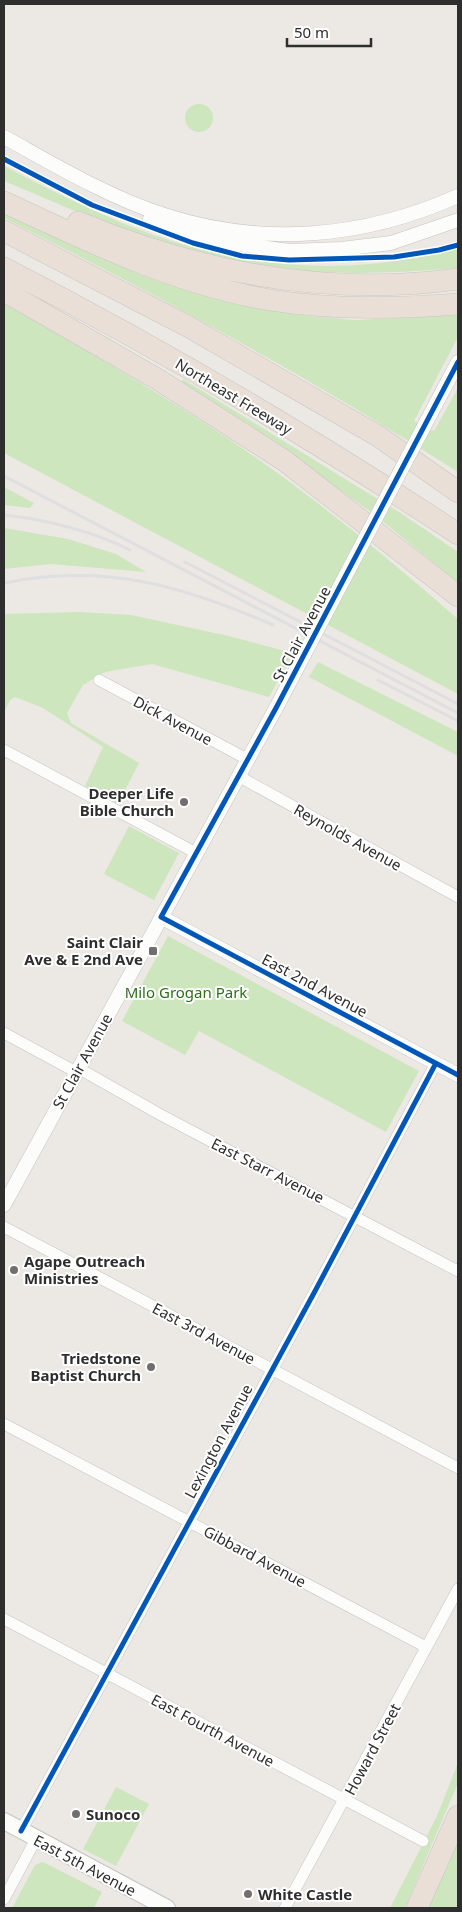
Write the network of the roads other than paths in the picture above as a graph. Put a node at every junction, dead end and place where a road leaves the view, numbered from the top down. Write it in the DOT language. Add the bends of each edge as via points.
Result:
graph roads {
  1 [pos="4,137"];
  2 [pos="70,172"];
  3 [pos="4,191"];
  4 [pos="458,196"];
  5 [pos="4,202"];
  6 [pos="458,220"];
  7 [pos="458,227"];
  8 [pos="4,231"];
  9 [pos="430,231"];
  10 [pos="4,268"];
  11 [pos="458,279"];
  12 [pos="4,291"];
  13 [pos="458,304"];
  14 [pos="458,362"];
  15 [pos="378,436"];
  16 [pos="458,482"];
  17 [pos="458,492"];
  18 [pos="458,534"];
  19 [pos="456,595"];
  20 [pos="99,680"];
  21 [pos="4,750"];
  22 [pos="247,759"];
  23 [pos="238,776"];
  24 [pos="196,853"];
  25 [pos="458,897"];
  26 [pos="161,917"];
  27 [pos="4,1033"];
  28 [pos="436,1063"];
  29 [pos="77,1070"];
  30 [pos="458,1075"];
  31 [pos="4,1205"];
  32 [pos="354,1215"];
  33 [pos="4,1227"];
  34 [pos="458,1271"];
  35 [pos="271,1368"];
  36 [pos="4,1424"];
  37 [pos="458,1468"];
  38 [pos="189,1520"];
  39 [pos="458,1589"];
  40 [pos="453,1610"];
  41 [pos="4,1619"];
  42 [pos="426,1647"];
  43 [pos="106,1674"];
  44 [pos="345,1800"];
  45 [pos="458,1816"];
  46 [pos="4,1821"];
  47 [pos="21,1831"];
  48 [pos="36,1839"];
  49 [pos="423,1841"];
  50 [pos="4,1899"];
  51 [pos="168,1908"];
  52 [pos="285,1908"];
  53 [pos="417,1908"];
  1 -- 2 [label="street"];
  2 -- 4 [label="street" via="164,215 249,233 281,235 362,228 434,207"];
  2 -- 9 [label="street" via="114,201 148,218 196,236 244,246 290,250 341,249 391,243"];
  3 -- 11 [label="highway" via="148,249 190,262 250,274 321,284 365,286"];
  5 -- 13 [label="highway" via="145,265 209,286 260,298 320,306 370,308"];
  6 -- 9 [label="street"];
  7 -- 9 [label="street"];
  8 -- 15 [label="highway" via="189,327"];
  10 -- 18 [label="highway, Northeast Freeway" via="196,372"];
  12 -- 19 [label="highway" via="159,380 285,461"];
  14 -- 22 [label="street, St Clair Avenue, bridge"];
  15 -- 16 [label="highway"];
  15 -- 17 [label="highway"];
  20 -- 22 [label="street, Dick Avenue"];
  21 -- 24 [label="street"];
  22 -- 23 [label="street, St Clair Avenue"];
  23 -- 24 [label="street, St Clair Avenue"];
  23 -- 25 [label="street, Reynolds Avenue"];
  24 -- 26 [label="street, St Clair Avenue"];
  26 -- 28 [label="street, East 2nd Avenue"];
  26 -- 29 [label="street, St Clair Avenue"];
  27 -- 29 [label="street, East Starr Avenue"];
  28 -- 30 [label="street, East 2nd Avenue"];
  28 -- 32 [label="street, Lexington Avenue"];
  29 -- 31 [label="street, St Clair Avenue"];
  29 -- 32 [label="street, East Starr Avenue"];
  32 -- 34 [label="street, East Starr Avenue"];
  32 -- 35 [label="street, Lexington Avenue"];
  33 -- 35 [label="street, East 3rd Avenue"];
  35 -- 37 [label="street, East 3rd Avenue"];
  35 -- 38 [label="street, Lexington Avenue"];
  36 -- 38 [label="street, Gibbard Avenue"];
  38 -- 42 [label="street, Gibbard Avenue"];
  38 -- 43 [label="street, Lexington Avenue"];
  39 -- 40 [label="street, Howard Street"];
  40 -- 42 [label="street, Howard Street"];
  41 -- 43 [label="street, East Fourth Avenue"];
  42 -- 44 [label="street, Howard Street"];
  43 -- 44 [label="street, East Fourth Avenue"];
  43 -- 47 [label="street, Lexington Avenue"];
  44 -- 49 [label="street, East Fourth Avenue"];
  44 -- 52 [label="street, Howard Street"];
  45 -- 53 [label="highway"];
  46 -- 47 [label="main road, East 5th Avenue"];
  47 -- 48 [label="main road, East 5th Avenue"];
  48 -- 50 [label="street"];
  48 -- 51 [label="main road, East 5th Avenue"];
}
